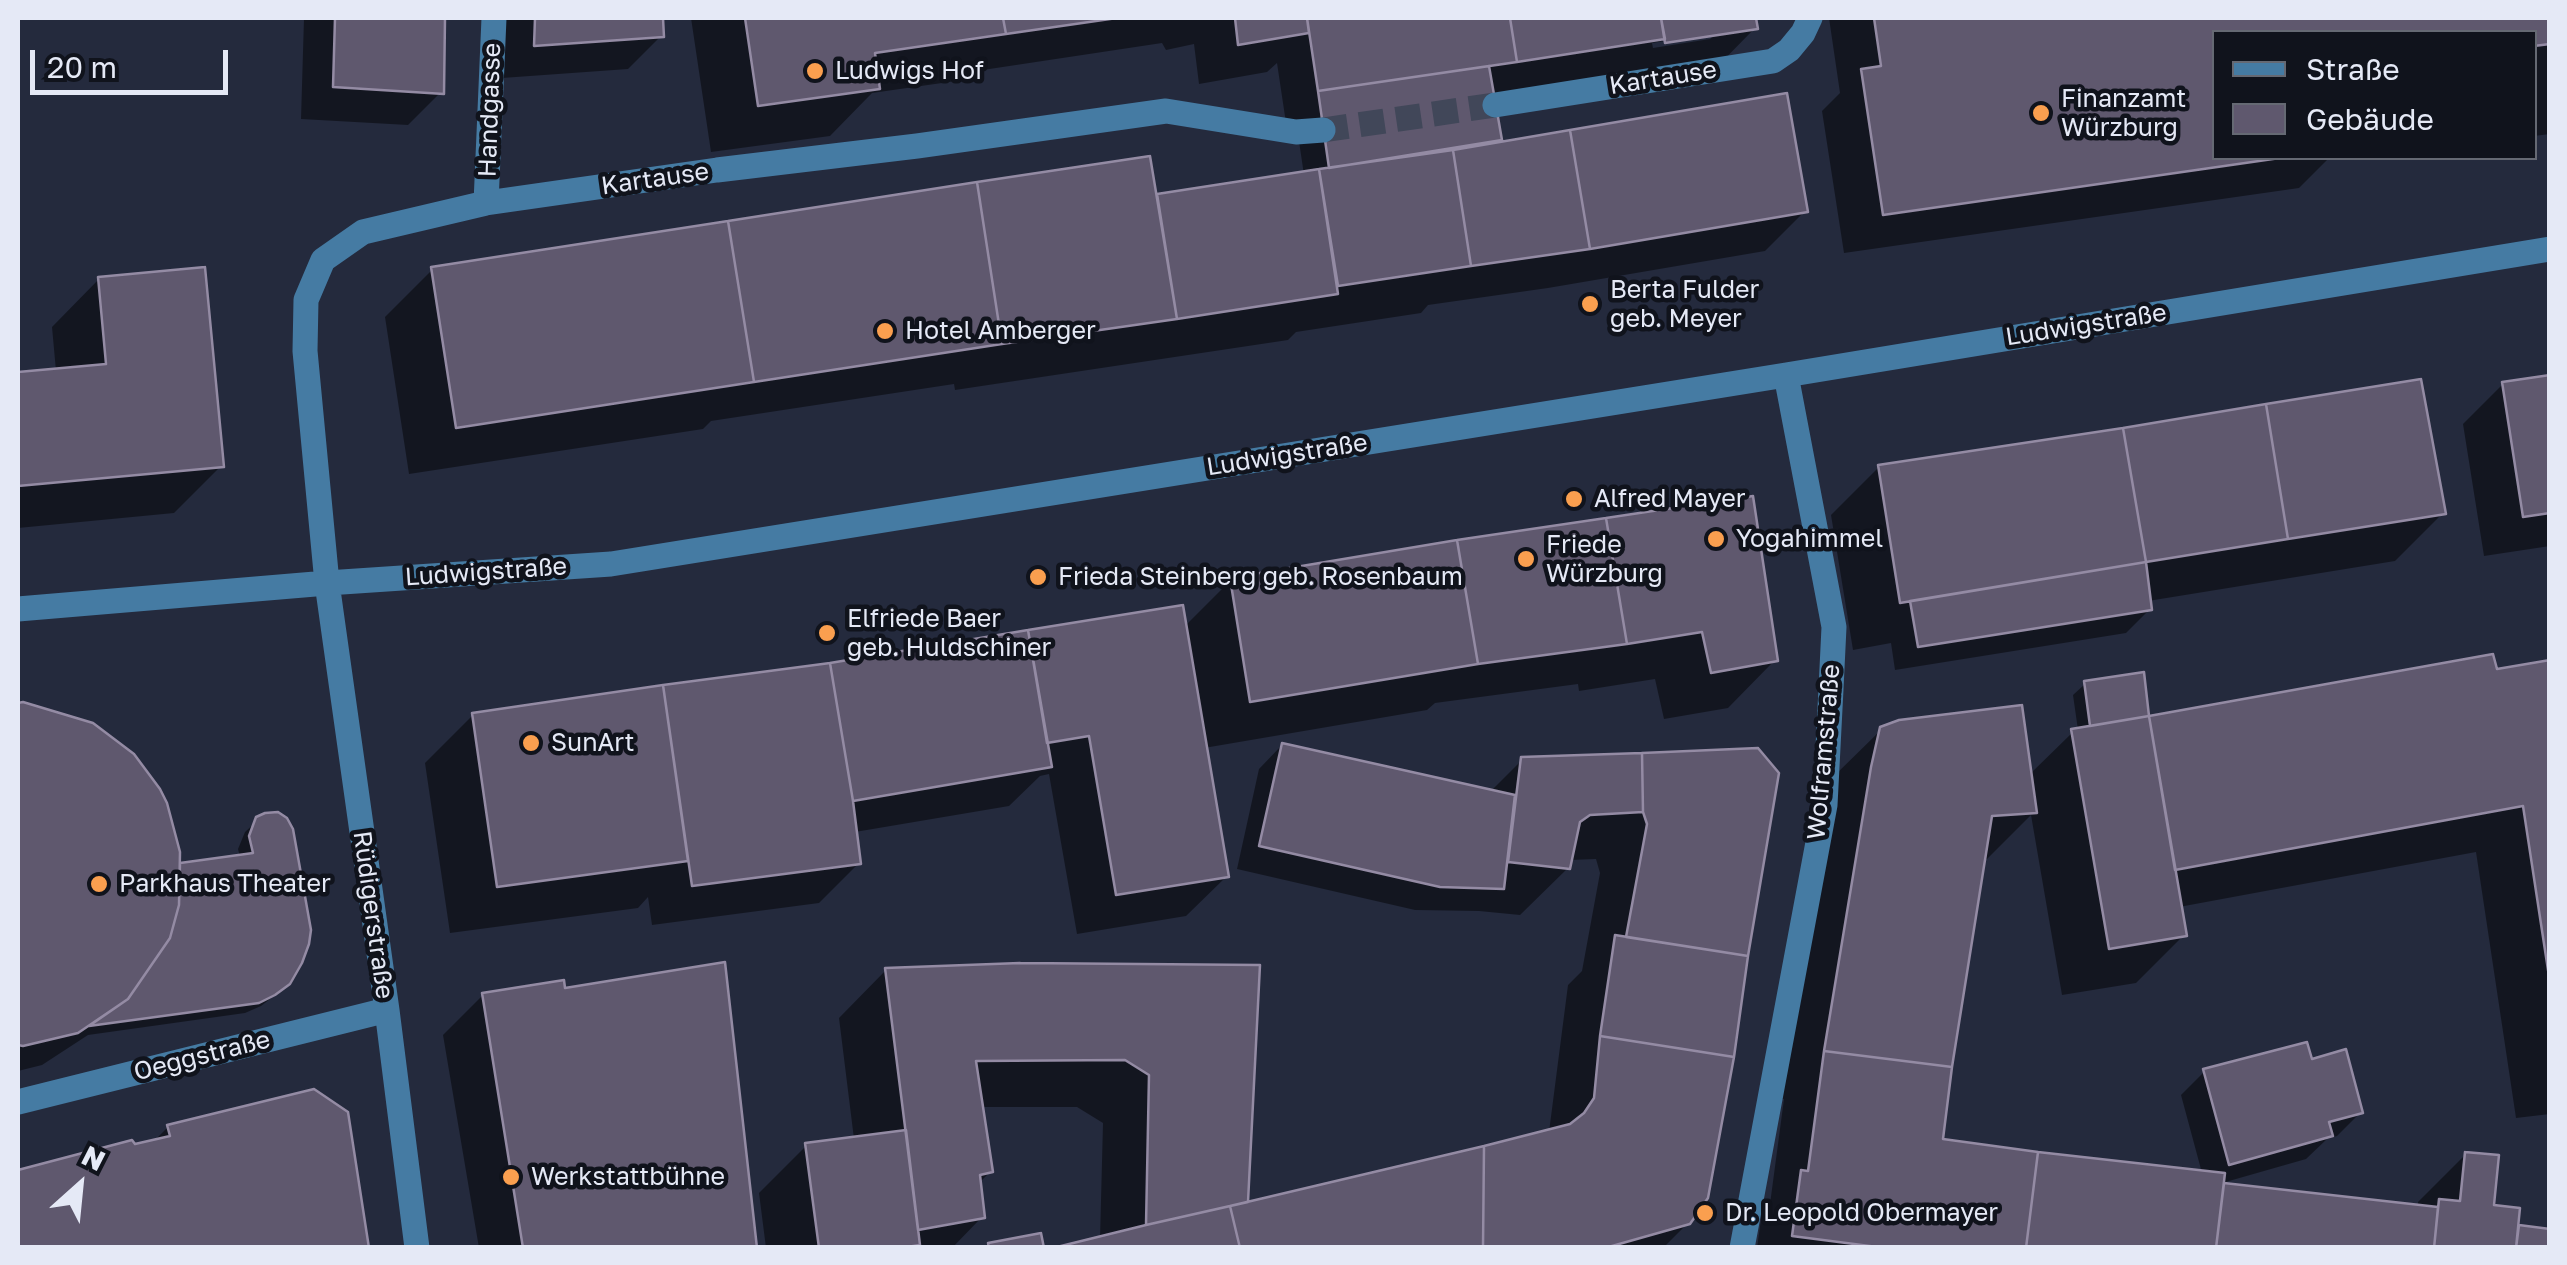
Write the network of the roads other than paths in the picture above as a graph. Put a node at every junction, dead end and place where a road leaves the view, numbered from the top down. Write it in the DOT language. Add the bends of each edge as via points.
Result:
graph roads {
  1 [pos="494,18"];
  2 [pos="1810,18"];
  3 [pos="1495,105"];
  4 [pos="1323,130"];
  5 [pos="486,203"];
  6 [pos="2550,249"];
  7 [pos="1786,375"];
  8 [pos="327,583"];
  9 [pos="18,609"];
  10 [pos="387,1010"];
  11 [pos="18,1102"];
  12 [pos="417,1248"];
  13 [pos="1742,1248"];
  1 -- 5 [label="street, Handgasse"];
  2 -- 3 [label="street, Kartause" via="1773,61"];
  4 -- 5 [label="street, Kartause" via="1296,132 1166,111"];
  5 -- 8 [label="street, Kartause" via="362,232 323,260 306,300"];
  6 -- 7 [label="street, Ludwigstraße"];
  7 -- 8 [label="street, Ludwigstraße" via="612,564"];
  7 -- 13 [label="street, Wolframstraße" via="1834,626 1824,804"];
  8 -- 9 [label="street, Ludwigstraße"];
  8 -- 10 [label="street, Rüdigerstraße"];
  10 -- 11 [label="street, Oeggstraße"];
  10 -- 12 [label="street, Rüdigerstraße"];
}
